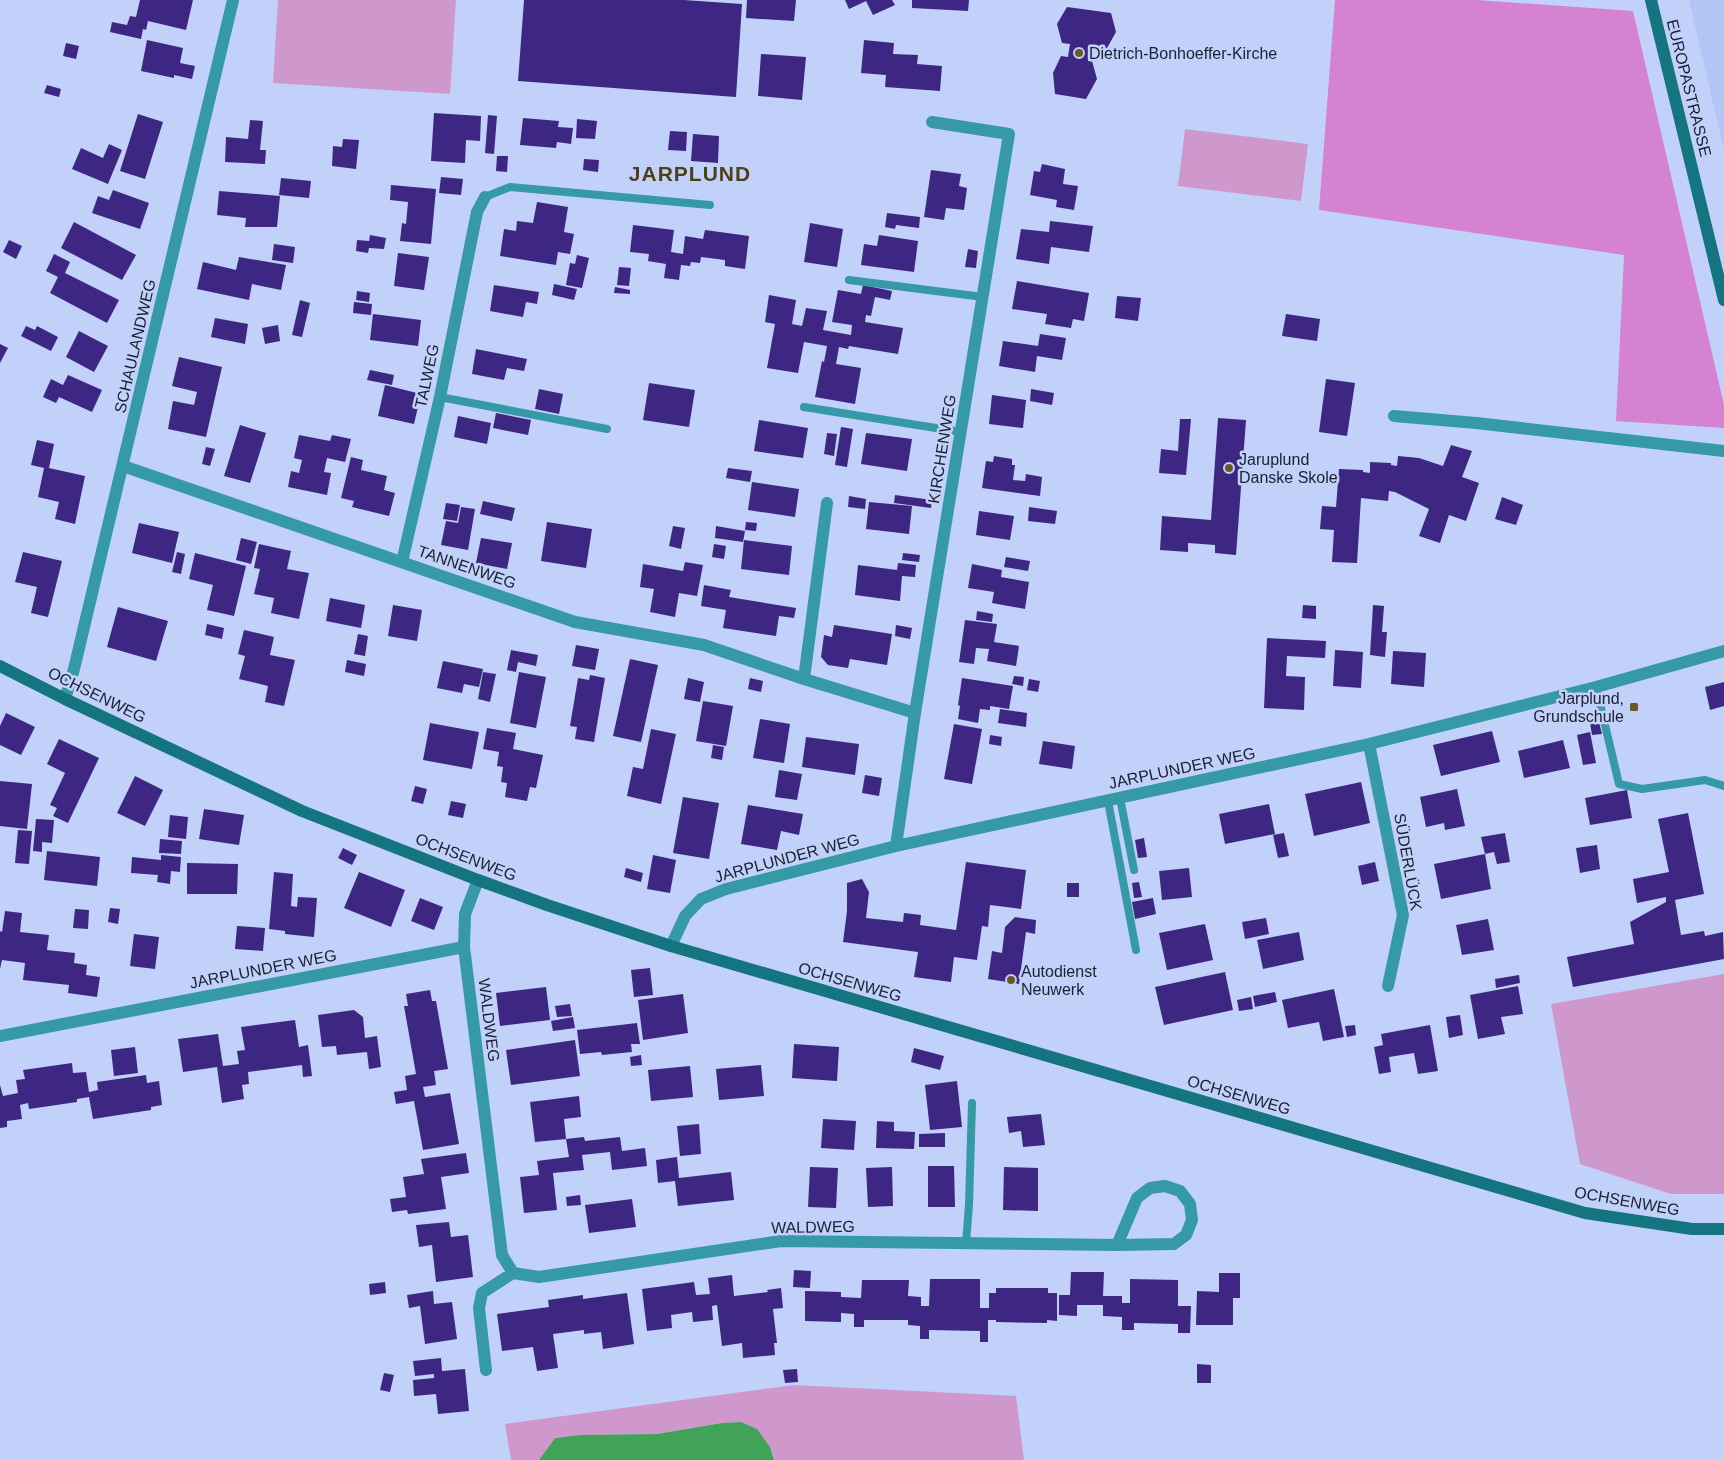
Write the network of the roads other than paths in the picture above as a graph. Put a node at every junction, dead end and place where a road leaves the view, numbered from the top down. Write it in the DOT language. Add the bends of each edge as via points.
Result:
graph roads {
  1 [pos="233,0"];
  2 [pos="1650,0"];
  3 [pos="932,122"];
  4 [pos="485,197"];
  5 [pos="710,206"];
  6 [pos="850,280"];
  7 [pos="983,297"];
  8 [pos="1724,300"];
  9 [pos="440,397"];
  10 [pos="804,407"];
  11 [pos="1394,416"];
  12 [pos="608,429"];
  13 [pos="961,432"];
  14 [pos="1724,451"];
  15 [pos="123,466"];
  16 [pos="827,503"];
  17 [pos="402,562"];
  18 [pos="1724,651"];
  19 [pos="0,666"];
  20 [pos="804,679"];
  21 [pos="1596,688"];
  22 [pos="65,699"];
  23 [pos="915,713"];
  24 [pos="1369,744"];
  25 [pos="1724,786"];
  26 [pos="1114,800"];
  27 [pos="896,846"];
  28 [pos="1134,870"];
  29 [pos="478,880"];
  30 [pos="671,946"];
  31 [pos="464,947"];
  32 [pos="1136,950"];
  33 [pos="1388,986"];
  34 [pos="0,1036"];
  35 [pos="972,1103"];
  36 [pos="1724,1229"];
  37 [pos="966,1243"];
  38 [pos="1117,1245"];
  39 [pos="513,1273"];
  40 [pos="486,1370"];
  1 -- 15 [label="street, SCHAULANDWEG"];
  2 -- 8 [label="main road, EUROPASTRASSE"];
  3 -- 7 [label="street, KIRCHENWEG" via="1010,134"];
  4 -- 5 [label="lane" via="510,187"];
  4 -- 9 [label="street, TALWEG" via="477,212"];
  6 -- 7 [label="lane"];
  7 -- 13 [label="street, KIRCHENWEG"];
  9 -- 12 [label="lane"];
  9 -- 17 [label="street, TALWEG"];
  10 -- 13 [label="lane"];
  11 -- 14 [label="street" via="1476,422"];
  13 -- 23 [label="street, KIRCHENWEG"];
  15 -- 17 [label="street, TANNENWEG"];
  15 -- 22 [label="street, SCHAULANDWEG"];
  16 -- 20 [label="street"];
  17 -- 20 [label="street, TANNENWEG" via="575,622 704,645"];
  18 -- 21 [label="street, JARPLUNDER WEG"];
  19 -- 22 [label="main road, OCHSENWEG"];
  20 -- 23 [label="street, TANNENWEG"];
  21 -- 24 [label="street, JARPLUNDER WEG"];
  21 -- 25 [label="lane" via="1619,784 1642,789 1705,780"];
  22 -- 29 [label="main road, OCHSENWEG" via="302,811"];
  23 -- 27 [label="street, KIRCHENWEG"];
  24 -- 26 [label="street, JARPLUNDER WEG"];
  24 -- 33 [label="street, SÜDERLÜCK" via="1403,915"];
  26 -- 27 [label="street, JARPLUNDER WEG"];
  26 -- 28 [label="lane"];
  26 -- 32 [label="lane"];
  27 -- 30 [label="street, JARPLUNDER WEG" via="701,898 685,916"];
  29 -- 30 [label="main road, OCHSENWEG"];
  29 -- 31 [label="street" via="465,914"];
  30 -- 36 [label="main road, OCHSENWEG" via="1585,1213 1692,1228"];
  31 -- 34 [label="street, JARPLUNDER WEG"];
  31 -- 39 [label="street, WALDWEG" via="502,1255"];
  35 -- 37 [label="lane"];
  37 -- 38 [label="street, WALDWEG"];
  37 -- 39 [label="street, WALDWEG" via="781,1241 539,1278"];
  38 -- 38 [label="street, WALDWEG" via="1174,1244 1186,1234 1192,1220 1190,1204 1180,1191 1165,1186 1150,1188 1137,1198"];
  39 -- 40 [label="street" via="482,1293 479,1308"];
}
